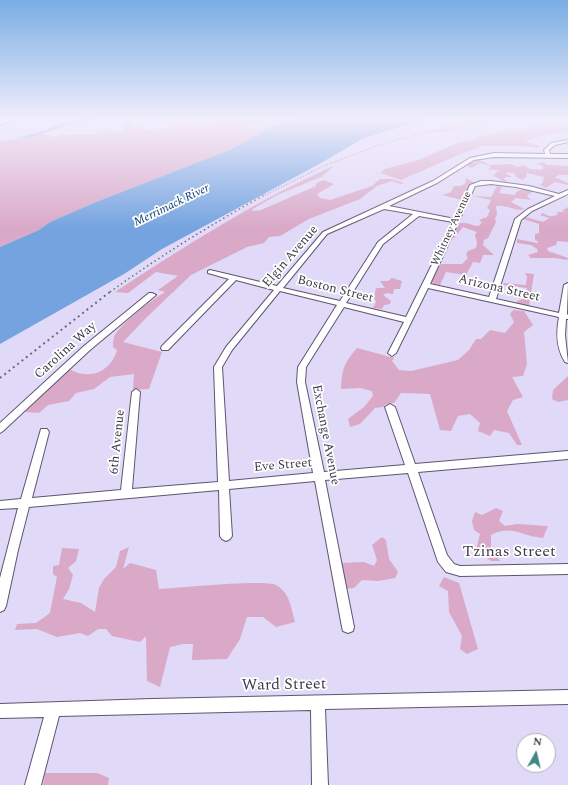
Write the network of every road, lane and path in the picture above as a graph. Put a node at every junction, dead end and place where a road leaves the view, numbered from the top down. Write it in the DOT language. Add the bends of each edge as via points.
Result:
graph roads {
  1 [pos="491,156"];
  2 [pos="568,192"];
  3 [pos="560,196"];
  4 [pos="383,207"];
  5 [pos="417,214"];
  6 [pos="457,221"];
  7 [pos="210,272"];
  8 [pos="234,278"];
  9 [pos="425,285"];
  10 [pos="568,286"];
  11 [pos="278,289"];
  12 [pos="152,296"];
  13 [pos="492,300"];
  14 [pos="340,304"];
  15 [pos="566,317"];
  16 [pos="407,320"];
  17 [pos="165,348"];
  18 [pos="392,352"];
  19 [pos="568,360"];
  20 [pos="136,392"];
  21 [pos="390,406"];
  22 [pos="0,428"];
  23 [pos="44,432"];
  24 [pos="568,454"];
  25 [pos="412,468"];
  26 [pos="319,477"];
  27 [pos="224,486"];
  28 [pos="126,494"];
  29 [pos="25,503"];
  30 [pos="0,505"];
  31 [pos="226,536"];
  32 [pos="568,568"];
  33 [pos="0,606"];
  34 [pos="348,627"];
  35 [pos="568,698"];
  36 [pos="318,703"];
  37 [pos="0,710"];
  38 [pos="53,710"];
  39 [pos="32,785"];
  40 [pos="320,785"];
  1 -- 4 [label="street, Elgin Avenue" via="472,159"];
  2 -- 3 [label="street"];
  3 -- 6 [label="street, Whitney Avenue" via="528,186 476,184 470,189"];
  3 -- 13 [label="street" via="530,210 518,219"];
  4 -- 5 [label="street"];
  4 -- 11 [label="street, Elgin Avenue" via="325,233"];
  5 -- 6 [label="street"];
  5 -- 14 [label="street, Exchange Avenue" via="382,241"];
  6 -- 9 [label="street, Whitney Avenue"];
  7 -- 8 [label="street, Boston Street"];
  8 -- 11 [label="street, Boston Street"];
  8 -- 17 [label="street"];
  9 -- 13 [label="street, Arizona Street"];
  9 -- 16 [label="street, Whitney Avenue"];
  10 -- 15 [label="street"];
  11 -- 14 [label="street, Boston Street"];
  11 -- 27 [label="street, Elgin Avenue" via="229,348 218,367"];
  12 -- 22 [label="street, Carolina Way" via="87,348"];
  13 -- 15 [label="street, Arizona Street"];
  14 -- 16 [label="street, Boston Street"];
  14 -- 26 [label="street, Exchange Avenue" via="302,367 301,382"];
  15 -- 19 [label="street" via="562,330 562,348"];
  16 -- 18 [label="street, Whitney Avenue"];
  20 -- 28 [label="street, 6th Avenue"];
  21 -- 25 [label="street"];
  23 -- 29 [label="street"];
  24 -- 25 [label="street, Eve Street"];
  25 -- 26 [label="street, Eve Street"];
  25 -- 32 [label="street, Tzinas Street" via="442,558 450,568"];
  26 -- 27 [label="street, Eve Street"];
  26 -- 34 [label="street, Exchange Avenue"];
  27 -- 28 [label="street, Eve Street"];
  27 -- 31 [label="street, Elgin Avenue"];
  28 -- 29 [label="street, Eve Street"];
  29 -- 30 [label="street, Eve Street"];
  29 -- 33 [label="street"];
  35 -- 36 [label="street, Ward Street"];
  36 -- 38 [label="street, Ward Street"];
  36 -- 40 [label="street"];
  37 -- 38 [label="street, Ward Street"];
  38 -- 39 [label="street"];
}
